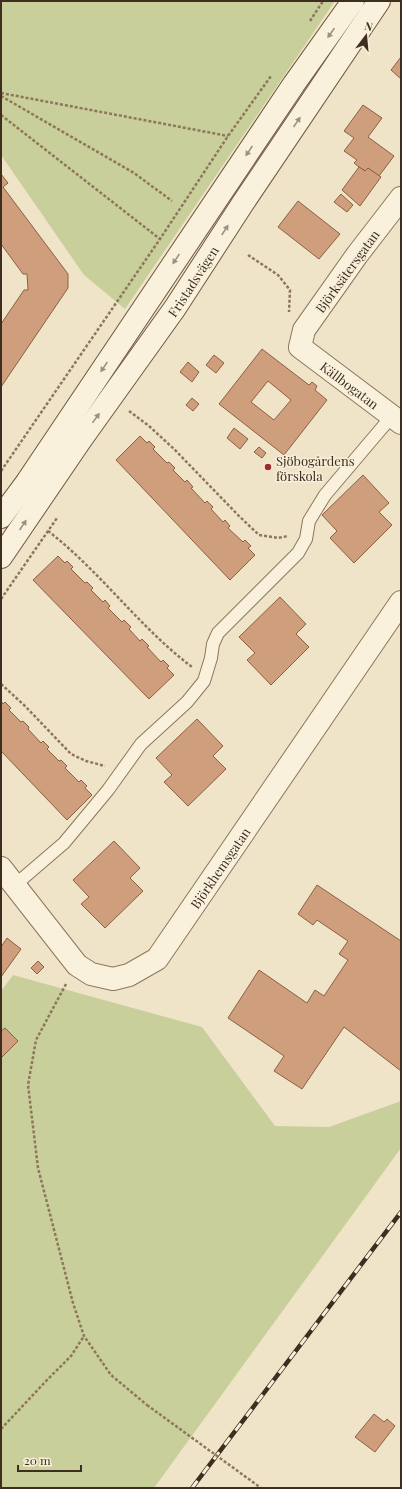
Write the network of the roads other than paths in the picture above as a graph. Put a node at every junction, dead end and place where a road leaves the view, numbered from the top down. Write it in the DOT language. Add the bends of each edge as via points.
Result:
graph roads {
  1 [pos="353,1"];
  2 [pos="379,1"];
  3 [pos="401,198"];
  4 [pos="300,348"];
  5 [pos="397,420"];
  6 [pos="1,517"];
  7 [pos="1,557"];
  8 [pos="401,602"];
  9 [pos="1,868"];
  10 [pos="15,885"];
  1 -- 6 [label="street, Fristadsvägen, one-way"];
  7 -- 2 [label="street, Fristadsvägen, one-way" via="175,308"];
  3 -- 4 [label="street, Björksätersgatan" via="304,330"];
  4 -- 5 [label="street, Källbogatan"];
  5 -- 10 [label="lane" via="324,495 310,521 306,539 298,553 218,633 204,681 187,702 141,744 108,790 64,843"];
  8 -- 10 [label="street, Björkhemsgatan" via="157,959 129,975 113,979 91,974 77,964"];
  9 -- 10 [label="street, Björkhemsgatan"];
}
